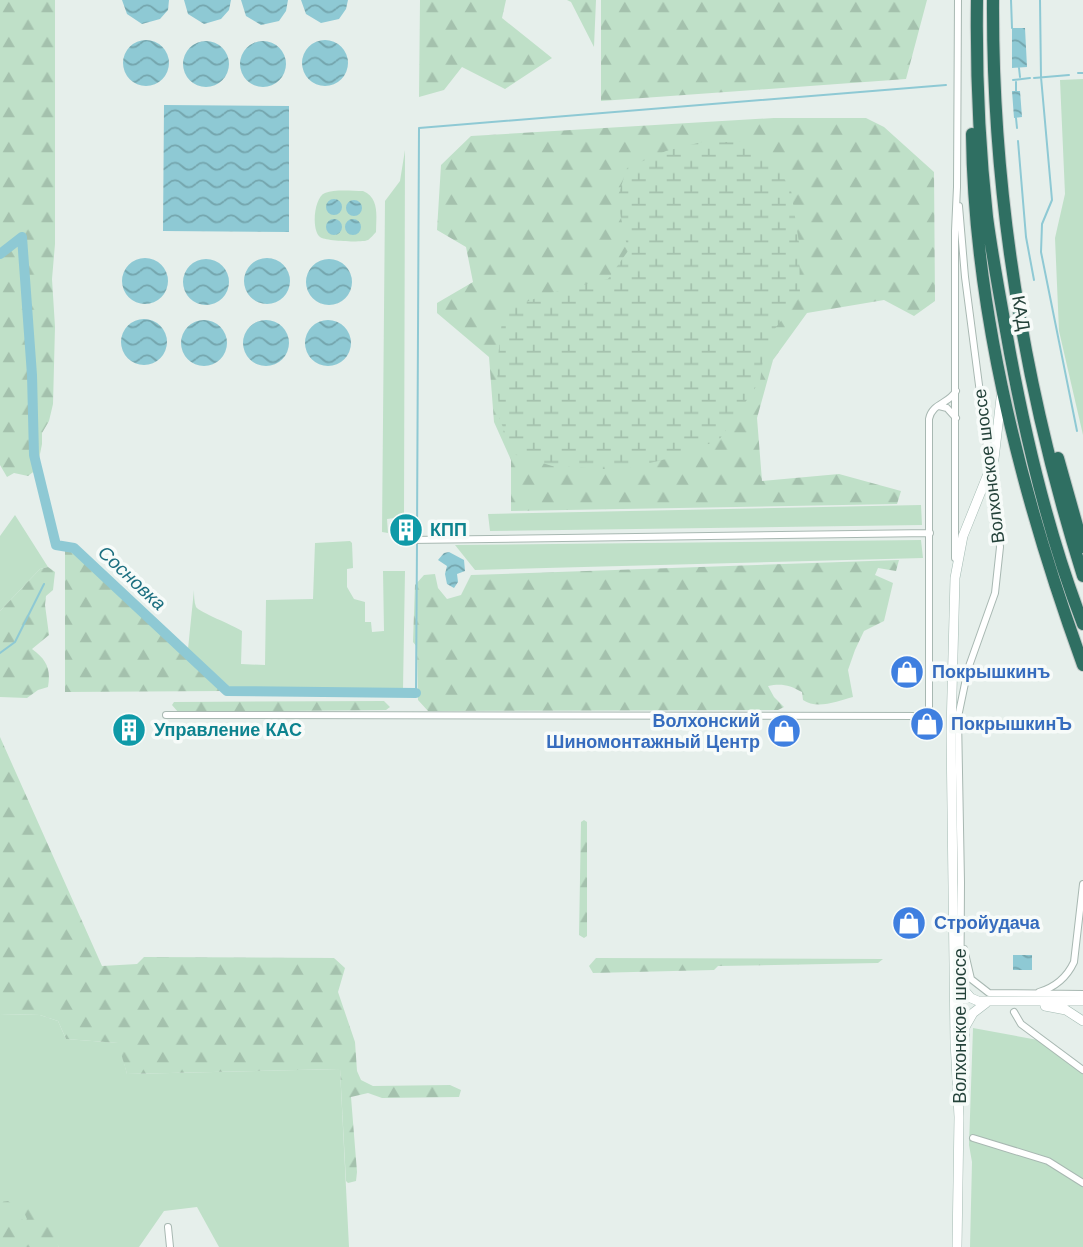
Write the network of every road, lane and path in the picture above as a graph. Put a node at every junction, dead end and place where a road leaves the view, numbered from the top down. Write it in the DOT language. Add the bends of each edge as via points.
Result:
graph roads {
  1 [pos="958,0"];
  2 [pos="976,0"];
  3 [pos="993,0"];
  4 [pos="976,64"];
  5 [pos="957,187"];
  6 [pos="1031,367"];
  7 [pos="1001,379"];
  8 [pos="956,391"];
  9 [pos="939,406"];
  10 [pos="956,418"];
  11 [pos="930,533"];
  12 [pos="410,540"];
  13 [pos="1083,547"];
  14 [pos="1083,576"];
  15 [pos="956,578"];
  16 [pos="1083,624"];
  17 [pos="1083,665"];
  18 [pos="166,715"];
  19 [pos="1083,884"];
  20 [pos="961,917"];
  21 [pos="957,983"];
  22 [pos="1031,994"];
  23 [pos="1083,994"];
  24 [pos="1083,1001"];
  25 [pos="987,1002"];
  26 [pos="1020,1002"];
  27 [pos="1014,1012"];
  28 [pos="1083,1021"];
  29 [pos="1083,1070"];
  30 [pos="961,1083"];
  31 [pos="959,1117"];
  32 [pos="973,1138"];
  33 [pos="1083,1183"];
  34 [pos="168,1227"];
  35 [pos="170,1247"];
  36 [pos="957,1247"];
  1 -- 5 [label="street, Волхонское шоссе"];
  2 -- 4 [label="highway, КАД"];
  3 -- 6 [label="highway, КАД" via="1003,198"];
  4 -- 7 [label="highway" via="972,111 975,196"];
  4 -- 16 [label="highway, КАД" via="988,218 1017,390 1046,510"];
  5 -- 8 [label="street, Волхонское шоссе"];
  5 -- 20 [label="street, Волхонское шоссе, bridge" via="1000,547 995,593 968,669 958,717"];
  6 -- 13 [label="highway"];
  6 -- 14 [label="highway, КАД" via="1059,499"];
  7 -- 15 [label="main road" via="994,459 963,536"];
  7 -- 17 [label="highway" via="1040,536"];
  8 -- 9 [label="street"];
  8 -- 10 [label="street, Волхонское шоссе"];
  9 -- 10 [label="street"];
  9 -- 11 [label="street" via="929,419"];
  10 -- 15 [label="street, Волхонское шоссе"];
  11 -- 12 [label="street"];
  11 -- 18 [label="street" via="929,716"];
  15 -- 21 [label="main road, Волхонское шоссе" via="951,731"];
  19 -- 22 [label="street" via="1070,970 1048,989"];
  20 -- 21 [label="street, Волхонское шоссе"];
  20 -- 22 [label="street" via="971,979 989,993"];
  21 -- 25 [label="main road" via="971,998"];
  21 -- 30 [label="street, Волхонское шоссе"];
  21 -- 31 [label="main road, Волхонское шоссе"];
  22 -- 23 [label="street"];
  24 -- 26 [label="main road"];
  25 -- 26 [label="main road"];
  25 -- 30 [label="main road" via="965,1027"];
  26 -- 28 [label="main road" via="1066,1010"];
  27 -- 29 [label="street" via="1021,1024"];
  30 -- 31 [label="main road, Волхонское шоссе"];
  31 -- 36 [label="main road, Волхонское шоссе"];
  32 -- 33 [label="street" via="1048,1161"];
  34 -- 35 [label="street"];
}
